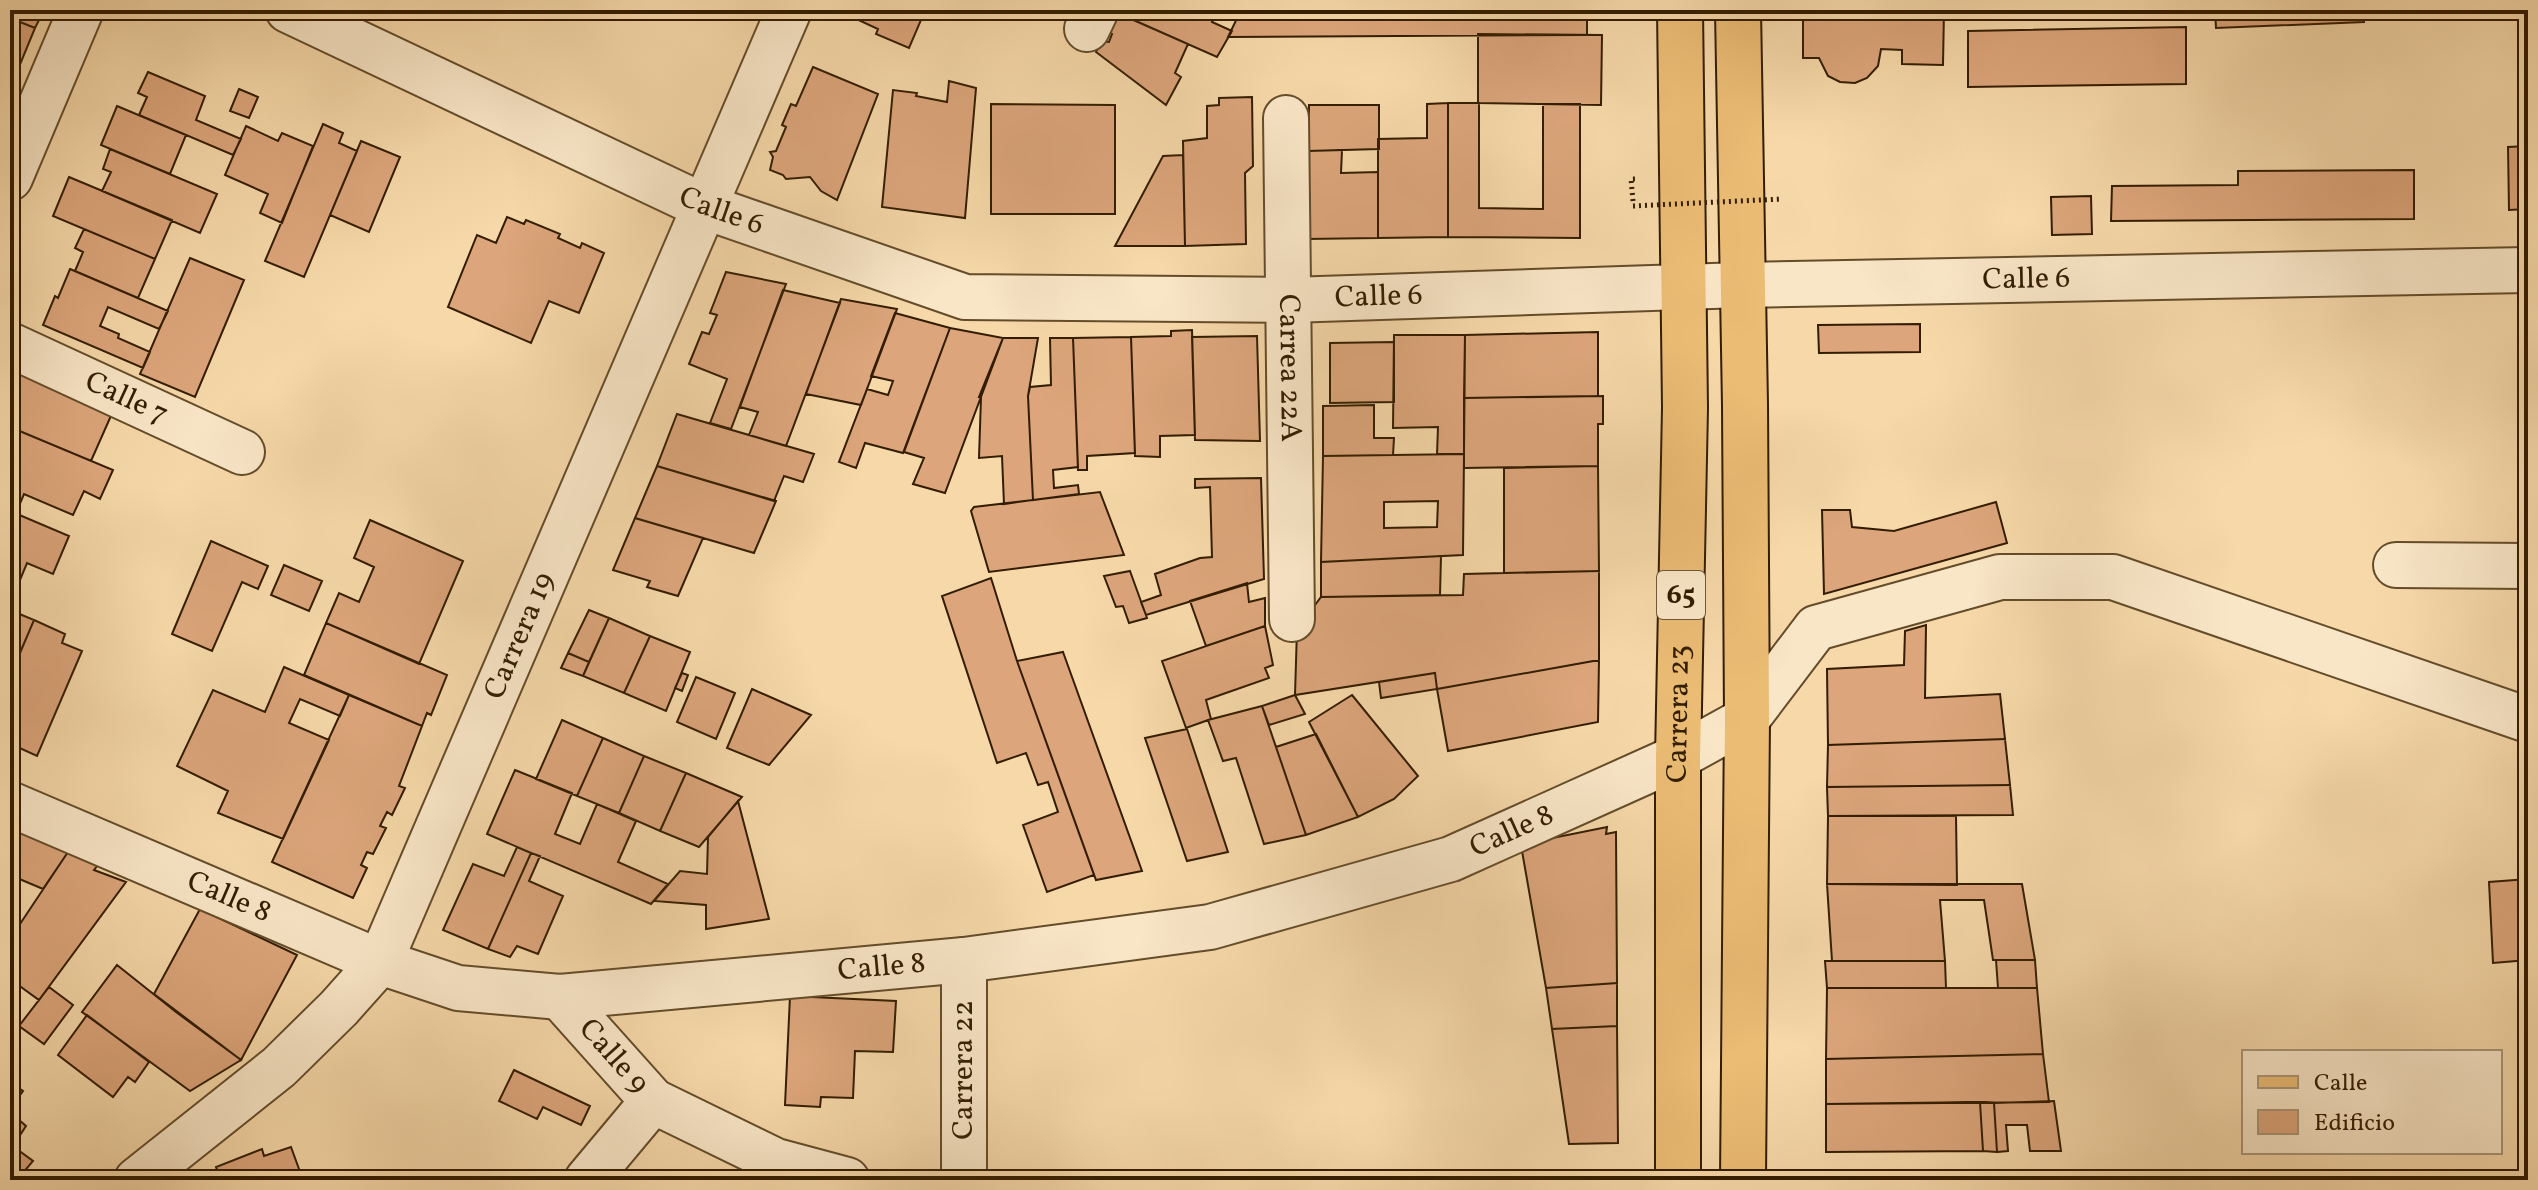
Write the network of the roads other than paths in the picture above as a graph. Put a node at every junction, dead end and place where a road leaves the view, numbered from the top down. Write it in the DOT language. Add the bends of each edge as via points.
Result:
graph roads {
  1 [pos="81,10"];
  2 [pos="288,10"];
  3 [pos="789,10"];
  4 [pos="1680,10"];
  5 [pos="1738,10"];
  6 [pos="1286,118"];
  7 [pos="10,178"];
  8 [pos="703,206"];
  9 [pos="2528,270"];
  10 [pos="1742,285"];
  11 [pos="1684,288"];
  12 [pos="1289,300"];
  13 [pos="10,345"];
  14 [pos="242,452"];
  15 [pos="2396,565"];
  16 [pos="2528,566"];
  17 [pos="1292,619"];
  18 [pos="1747,719"];
  19 [pos="2528,720"];
  20 [pos="1678,757"];
  21 [pos="10,804"];
  22 [pos="964,960"];
  23 [pos="380,962"];
  24 [pos="560,997"];
  25 [pos="653,1101"];
  26 [pos="137,1180"];
  27 [pos="587,1180"];
  28 [pos="847,1180"];
  29 [pos="964,1180"];
  30 [pos="1678,1180"];
  31 [pos="1743,1180"];
  1 -- 7 [label="street"];
  2 -- 8 [label="street, Calle 6"];
  3 -- 8 [label="street, Carrera 19"];
  4 -- 11 [label="main road, Carrera 23 / 65"];
  5 -- 10 [label="main road, 65"];
  6 -- 12 [label="street, Carrea 22A"];
  8 -- 12 [label="street, Calle 6" via="965,297"];
  8 -- 23 [label="street, Carrera 19"];
  9 -- 10 [label="street, Calle 6"];
  10 -- 11 [label="street, Calle 6"];
  10 -- 18 [label="main road, 65"];
  11 -- 12 [label="street, Calle 6"];
  11 -- 20 [label="main road, Carrera 23 / 65"];
  12 -- 17 [label="street, Carrea 22A"];
  13 -- 14 [label="street, Calle 7"];
  15 -- 16 [label="street"];
  18 -- 19 [label="street" via="1816,628 2000,577 2113,577"];
  18 -- 20 [label="street, Calle 8"];
  18 -- 31 [label="main road, 65"];
  20 -- 22 [label="street, Calle 8" via="1421,868 1210,927"];
  20 -- 30 [label="main road, Carrera 23 / 65"];
  21 -- 23 [label="street, Calle 8"];
  22 -- 24 [label="street, Calle 8"];
  22 -- 29 [label="street, Carrera 22"];
  23 -- 24 [label="street, Calle 8" via="458,988"];
  23 -- 26 [label="street, Carrera 19" via="279,1067"];
  24 -- 25 [label="street, Calle 9"];
  25 -- 27 [label="street"];
  25 -- 28 [label="street, Calle 9" via="776,1161"];
}
